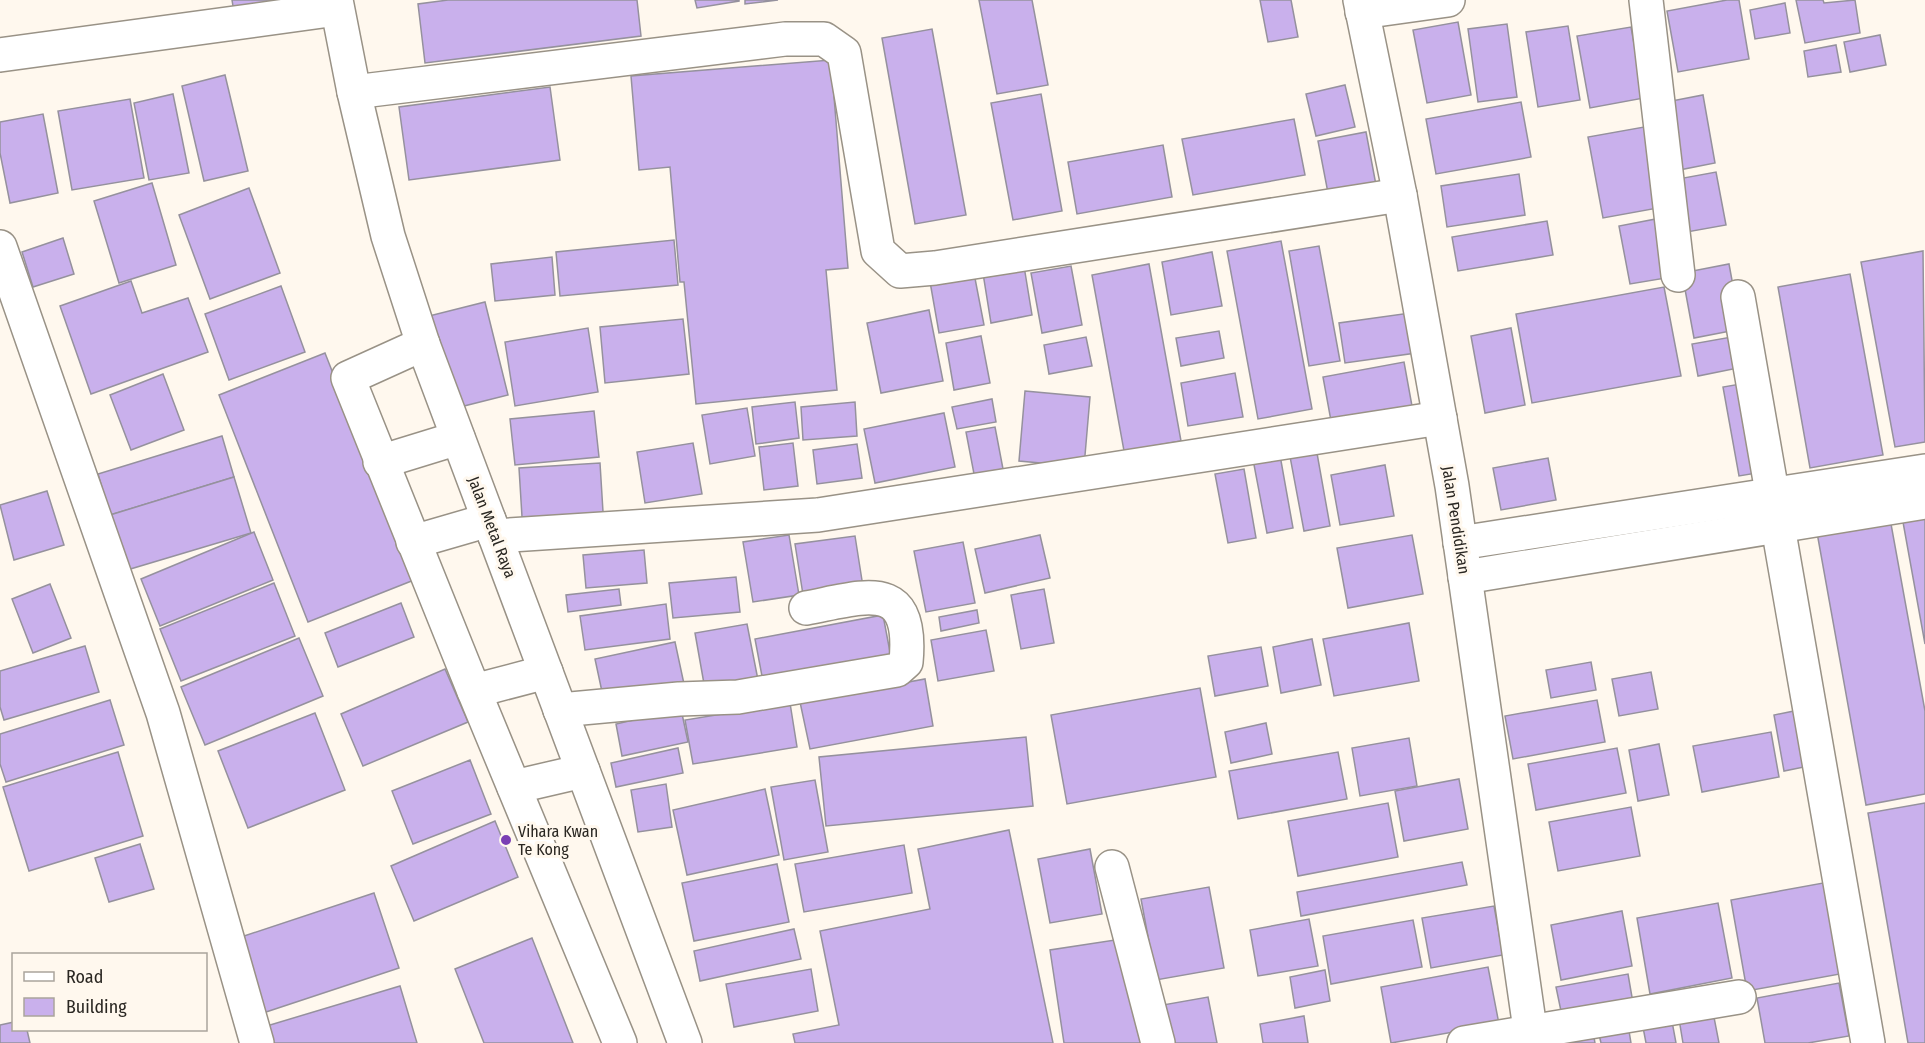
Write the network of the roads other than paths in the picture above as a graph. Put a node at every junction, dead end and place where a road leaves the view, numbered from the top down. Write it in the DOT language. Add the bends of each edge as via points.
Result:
graph roads {
  1 [pos="1448,0"];
  2 [pos="1646,0"];
  3 [pos="337,4"];
  4 [pos="1361,6"];
  5 [pos="0,55"];
  6 [pos="354,92"];
  7 [pos="1400,195"];
  8 [pos="0,247"];
  9 [pos="1677,275"];
  10 [pos="1738,297"];
  11 [pos="423,344"];
  12 [pos="1440,418"];
  13 [pos="458,438"];
  14 [pos="380,462"];
  15 [pos="1925,471"];
  16 [pos="1773,494"];
  17 [pos="1925,502"];
  18 [pos="1779,527"];
  19 [pos="492,528"];
  20 [pos="413,542"];
  21 [pos="1460,543"];
  22 [pos="1465,577"];
  23 [pos="806,608"];
  24 [pos="546,672"];
  25 [pos="474,692"];
  26 [pos="560,710"];
  27 [pos="583,771"];
  28 [pos="514,787"];
  29 [pos="1112,867"];
  30 [pos="1739,997"];
  31 [pos="1532,1036"];
  32 [pos="679,1042"];
  33 [pos="257,1043"];
  34 [pos="620,1043"];
  35 [pos="1158,1043"];
  36 [pos="1464,1043"];
  37 [pos="1868,1043"];
  1 -- 4 [label="street"];
  2 -- 9 [label="street"];
  3 -- 5 [label="street"];
  3 -- 6 [label="street, Jalan Metal Raya"];
  4 -- 7 [label="street, Jalan Pendidikan"];
  6 -- 7 [label="street" via="785,39 824,39 844,53 878,251 900,271"];
  6 -- 11 [label="street, Jalan Metal Raya" via="388,236"];
  7 -- 12 [label="street, Jalan Pendidikan"];
  8 -- 33 [label="street" via="163,713"];
  10 -- 16 [label="street"];
  11 -- 13 [label="street, Jalan Metal Raya"];
  11 -- 14 [label="street" via="348,378"];
  12 -- 19 [label="street" via="818,515"];
  12 -- 21 [label="street, Jalan Pendidikan"];
  13 -- 14 [label="street"];
  13 -- 19 [label="street, Jalan Metal Raya"];
  14 -- 20 [label="street"];
  15 -- 16 [label="street"];
  16 -- 18 [label="street"];
  16 -- 21 [label="street"];
  17 -- 18 [label="street"];
  18 -- 22 [label="street"];
  18 -- 37 [label="street"];
  19 -- 20 [label="street"];
  19 -- 24 [label="street, Jalan Metal Raya"];
  20 -- 25 [label="street"];
  21 -- 22 [label="street, Jalan Pendidikan"];
  22 -- 31 [label="street, Jalan Pendidikan"];
  23 -- 26 [label="street" via="870,597 899,607 906,622 906,662 897,670 738,697"];
  24 -- 25 [label="street"];
  24 -- 26 [label="street, Jalan Metal Raya"];
  25 -- 28 [label="street"];
  26 -- 27 [label="street, Jalan Metal Raya"];
  27 -- 28 [label="street"];
  27 -- 32 [label="street, Jalan Metal Raya"];
  28 -- 34 [label="street"];
  29 -- 35 [label="street"];
  30 -- 31 [label="street"];
  31 -- 36 [label="street"];
}
